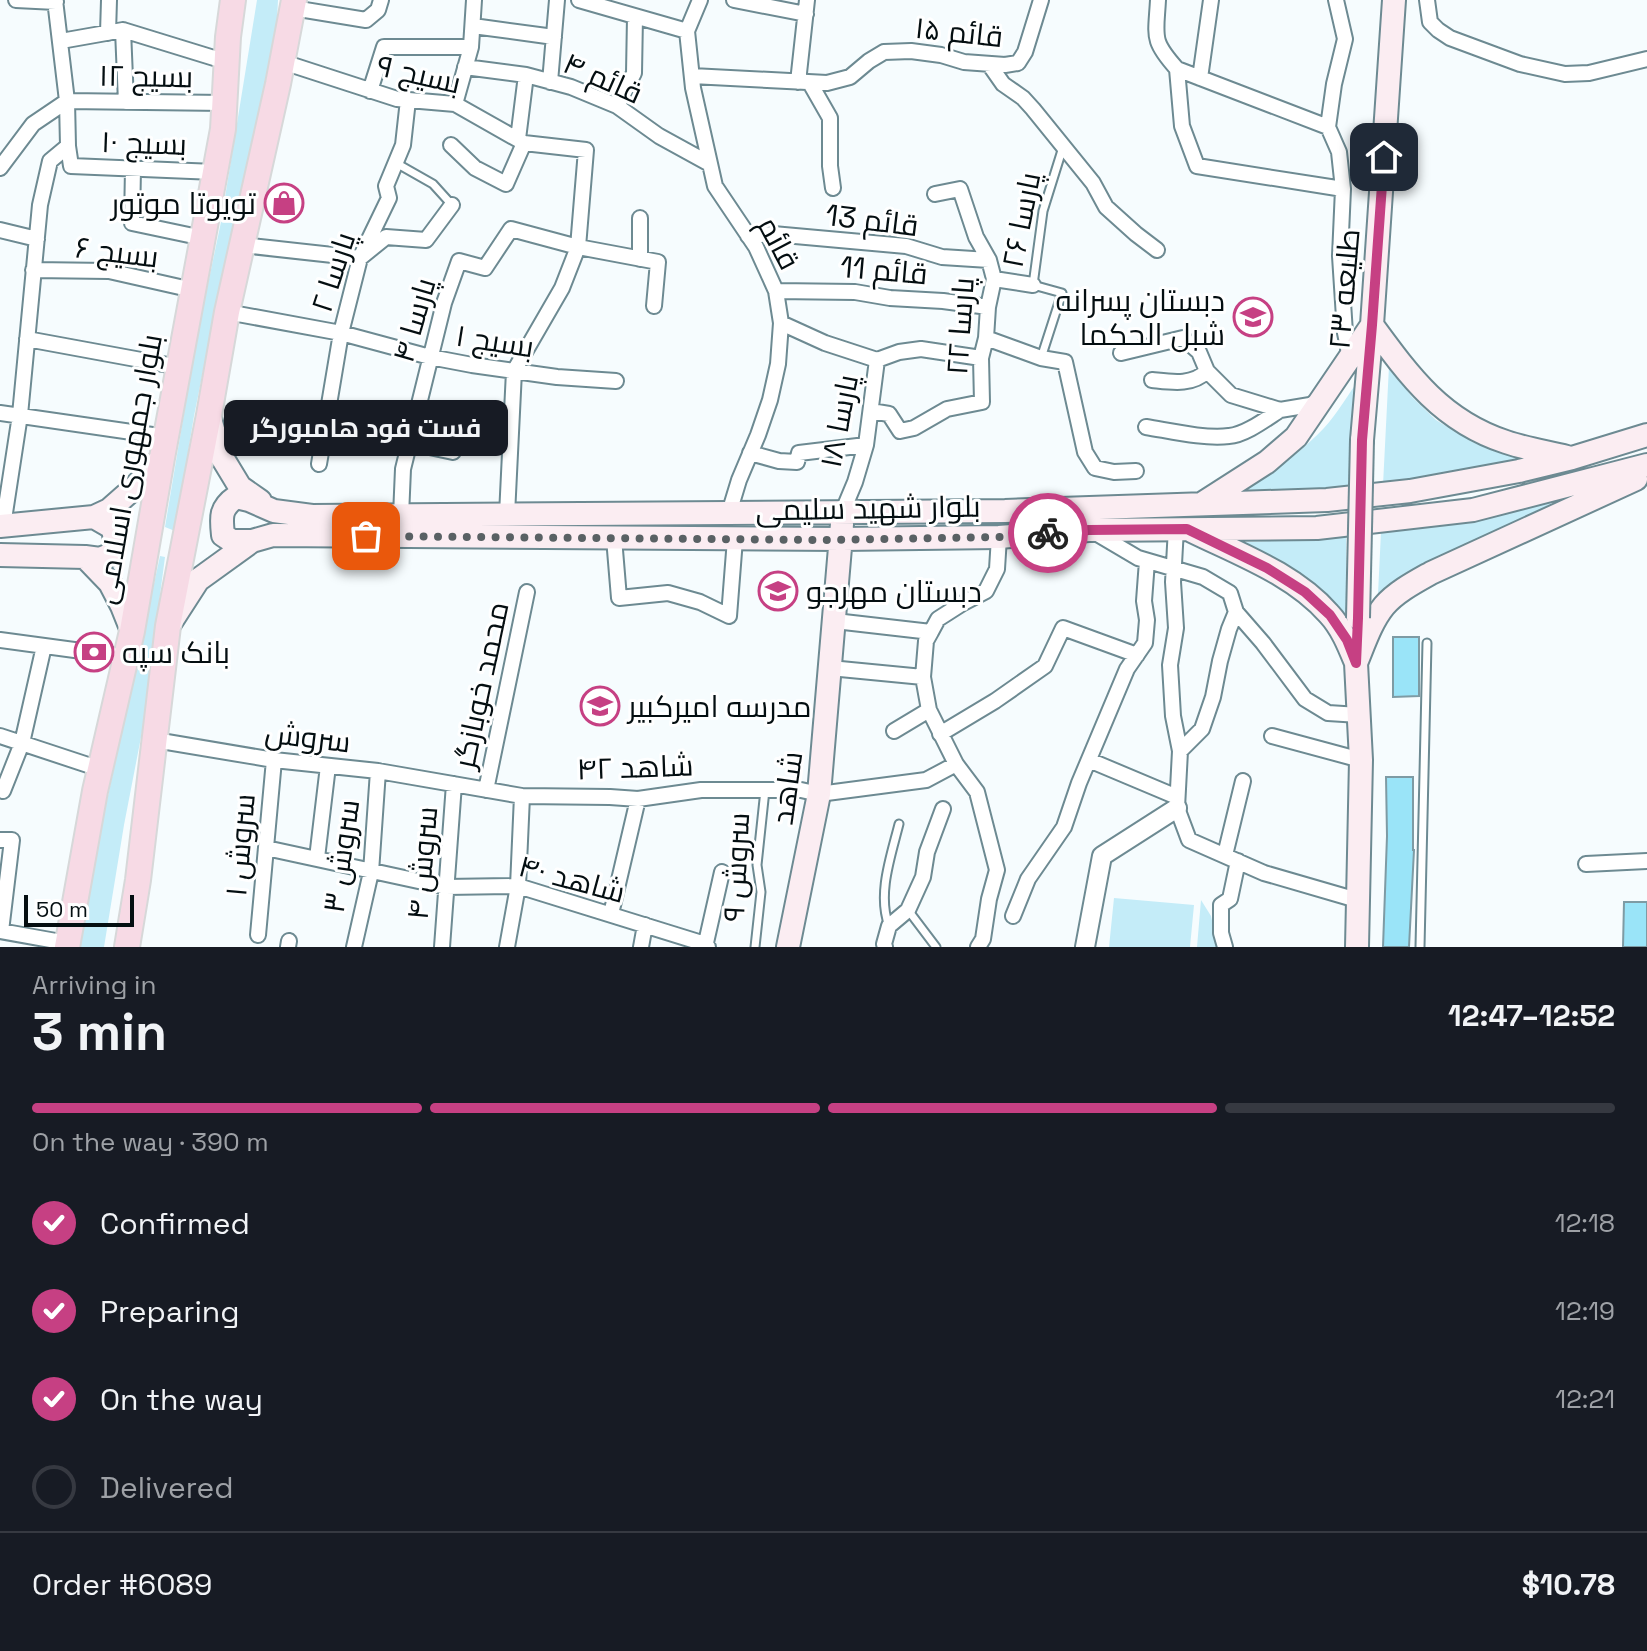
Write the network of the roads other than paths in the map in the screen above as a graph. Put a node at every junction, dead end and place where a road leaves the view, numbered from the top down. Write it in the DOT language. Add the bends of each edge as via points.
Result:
graph roads {
  1 [pos="16,0"];
  2 [pos="109,0"];
  3 [pos="233,0"];
  4 [pos="240,0"];
  5 [pos="381,0"];
  6 [pos="474,0"];
  7 [pos="557,0"];
  8 [pos="700,0"];
  9 [pos="734,0"];
  10 [pos="1041,0"];
  11 [pos="1158,0"];
  12 [pos="1211,0"];
  13 [pos="1336,0"];
  14 [pos="1394,0"];
  15 [pos="1427,0"];
  16 [pos="56,1"];
  17 [pos="582,1"];
  18 [pos="293,4"];
  19 [pos="806,7"];
  20 [pos="635,17"];
  21 [pos="473,26"];
  22 [pos="123,30"];
  23 [pos="687,31"];
  24 [pos="108,33"];
  25 [pos="228,37"];
  26 [pos="554,37"];
  27 [pos="61,41"];
  28 [pos="471,47"];
  29 [pos="1647,59"];
  30 [pos="227,62"];
  31 [pos="283,62"];
  32 [pos="989,64"];
  33 [pos="465,67"];
  34 [pos="1177,69"];
  35 [pos="526,75"];
  36 [pos="692,76"];
  37 [pos="1200,78"];
  38 [pos="550,82"];
  39 [pos="804,82"];
  40 [pos="370,91"];
  41 [pos="408,100"];
  42 [pos="67,101"];
  43 [pos="126,102"];
  44 [pos="224,103"];
  45 [pos="455,104"];
  46 [pos="617,106"];
  47 [pos="1328,127"];
  48 [pos="521,141"];
  49 [pos="451,145"];
  50 [pos="68,146"];
  51 [pos="1063,147"];
  52 [pos="396,163"];
  53 [pos="710,164"];
  54 [pos="0,168"];
  55 [pos="133,168"];
  56 [pos="215,172"];
  57 [pos="833,188"];
  58 [pos="1343,189"];
  59 [pos="935,194"];
  60 [pos="452,205"];
  61 [pos="640,218"];
  62 [pos="0,230"];
  63 [pos="748,236"];
  64 [pos="203,238"];
  65 [pos="37,239"];
  66 [pos="242,245"];
  67 [pos="578,247"];
  68 [pos="1157,250"];
  69 [pos="360,258"];
  70 [pos="640,259"];
  71 [pos="989,260"];
  72 [pos="33,270"];
  73 [pos="994,279"];
  74 [pos="1033,285"];
  75 [pos="193,290"];
  76 [pos="776,291"];
  77 [pos="654,306"];
  78 [pos="988,307"];
  79 [pos="227,312"];
  80 [pos="781,323"];
  81 [pos="1372,325"];
  82 [pos="341,333"];
  83 [pos="986,338"];
  84 [pos="27,339"];
  85 [pos="1121,353"];
  86 [pos="430,357"];
  87 [pos="981,358"];
  88 [pos="1041,358"];
  89 [pos="1350,358"];
  90 [pos="877,360"];
  91 [pos="179,367"];
  92 [pos="514,371"];
  93 [pos="1207,371"];
  94 [pos="1152,380"];
  95 [pos="616,381"];
  96 [pos="1325,397"];
  97 [pos="1280,410"];
  98 [pos="871,411"];
  99 [pos="0,413"];
  100 [pos="20,415"];
  101 [pos="209,415"];
  102 [pos="326,425"];
  103 [pos="1146,427"];
  104 [pos="1647,435"];
  105 [pos="409,443"];
  106 [pos="866,445"];
  107 [pos="164,447"];
  108 [pos="453,452"];
  109 [pos="750,453"];
  110 [pos="1572,458"];
  111 [pos="319,464"];
  112 [pos="1647,465"];
  113 [pos="1136,471"];
  114 [pos="1647,473"];
  115 [pos="1200,504"];
  116 [pos="274,511"];
  117 [pos="729,513"];
  118 [pos="842,513"];
  119 [pos="507,515"];
  120 [pos="401,516"];
  121 [pos="94,517"];
  122 [pos="1,526"];
  123 [pos="1182,528"];
  124 [pos="1089,530"];
  125 [pos="999,537"];
  126 [pos="614,538"];
  127 [pos="735,539"];
  128 [pos="842,539"];
  129 [pos="252,541"];
  130 [pos="0,555"];
  131 [pos="85,557"];
  132 [pos="1147,561"];
  133 [pos="1174,569"];
  134 [pos="527,592"];
  135 [pos="1236,612"];
  136 [pos="835,621"];
  137 [pos="168,626"];
  138 [pos="132,631"];
  139 [pos="931,632"];
  140 [pos="0,640"];
  141 [pos="1427,643"];
  142 [pos="44,646"];
  143 [pos="1137,655"];
  144 [pos="126,657"];
  145 [pos="1356,663"];
  146 [pos="830,668"];
  147 [pos="923,677"];
  148 [pos="929,710"];
  149 [pos="1359,715"];
  150 [pos="894,731"];
  151 [pos="940,734"];
  152 [pos="0,736"];
  153 [pos="1272,736"];
  154 [pos="155,740"];
  155 [pos="22,743"];
  156 [pos="1180,751"];
  157 [pos="274,760"];
  158 [pos="1089,760"];
  159 [pos="1361,760"];
  160 [pos="956,764"];
  161 [pos="328,766"];
  162 [pos="100,769"];
  163 [pos="378,771"];
  164 [pos="1243,781"];
  165 [pos="454,784"];
  166 [pos="486,790"];
  167 [pos="765,790"];
  168 [pos="3,791"];
  169 [pos="819,794"];
  170 [pos="522,796"];
  171 [pos="638,799"];
  172 [pos="1177,802"];
  173 [pos="943,809"];
  174 [pos="899,824"];
  175 [pos="6,840"];
  176 [pos="266,848"];
  177 [pos="317,858"];
  178 [pos="1231,858"];
  179 [pos="1647,861"];
  180 [pos="1586,864"];
  181 [pos="371,872"];
  182 [pos="722,872"];
  183 [pos="518,886"];
  184 [pos="446,887"];
  185 [pos="1357,900"];
  186 [pos="908,910"];
  187 [pos="611,914"];
  188 [pos="1013,916"];
  189 [pos="645,925"];
  190 [pos="889,926"];
  191 [pos="0,931"];
  192 [pos="258,935"];
  193 [pos="67,945"];
  194 [pos="706,946"];
  195 [pos="127,947"];
  196 [pos="354,947"];
  197 [pos="442,947"];
  198 [pos="507,947"];
  199 [pos="641,947"];
  200 [pos="755,947"];
  201 [pos="788,947"];
  202 [pos="885,947"];
  203 [pos="936,947"];
  204 [pos="978,947"];
  205 [pos="1085,947"];
  206 [pos="1225,947"];
  207 [pos="1357,947"];
  208 [pos="1420,947"];
  1 -- 16 [label="street"];
  2 -- 24 [label="street"];
  3 -- 25 [label="main road, بلوار جمهوری اسلامی"];
  4 -- 25 [label="main road"];
  5 -- 18 [label="street" via="366,20"];
  6 -- 21 [label="street"];
  7 -- 26 [label="street"];
  8 -- 23 [label="street, قائم"];
  9 -- 19 [label="street"];
  10 -- 32 [label="street, قائم ۱۵" via="1018,63"];
  11 -- 34 [label="street" via="1156,39"];
  12 -- 37 [label="street"];
  13 -- 47 [label="street" via="1345,39"];
  14 -- 81 [label="main road, طلیعه ۲۳"];
  15 -- 29 [label="street" via="1430,22 1438,30 1520,64 1565,74"];
  16 -- 27 [label="street"];
  17 -- 20 [label="street"];
  18 -- 31 [label="main road"];
  19 -- 39 [label="street"];
  20 -- 23 [label="street"];
  20 -- 46 [label="street" via="634,73"];
  21 -- 26 [label="street"];
  21 -- 28 [label="street"];
  22 -- 24 [label="street"];
  22 -- 30 [label="street"];
  22 -- 43 [label="street"];
  23 -- 36 [label="street, قائم"];
  24 -- 27 [label="street"];
  25 -- 30 [label="main road, بلوار جمهوری اسلامی"];
  26 -- 38 [label="street"];
  27 -- 42 [label="street"];
  28 -- 33 [label="street"];
  28 -- 40 [label="street" via="384,47"];
  30 -- 44 [label="main road, بلوار جمهوری اسلامی"];
  31 -- 40 [label="street, بسیج ۹"];
  31 -- 66 [label="main road"];
  32 -- 39 [label="street, قائم ۱۵" via="911,51 884,52 850,77"];
  32 -- 51 [label="street, پارسا ۲۶"];
  33 -- 35 [label="street, قائم ۴"];
  33 -- 45 [label="street"];
  34 -- 37 [label="street"];
  34 -- 58 [label="street" via="1182,126 1197,166"];
  35 -- 38 [label="street, قائم ۴"];
  35 -- 48 [label="street"];
  36 -- 39 [label="street, قائم ۱۵"];
  36 -- 53 [label="street, قائم"];
  37 -- 47 [label="street"];
  38 -- 46 [label="street, قائم ۴"];
  39 -- 57 [label="street" via="830,118"];
  40 -- 41 [label="street, بسیج ۹"];
  41 -- 45 [label="street, بسیج ۹"];
  41 -- 52 [label="street, پارسا ۲"];
  42 -- 43 [label="street, بسیج ۱۲"];
  42 -- 50 [label="street"];
  42 -- 54 [label="street" via="33,124"];
  43 -- 44 [label="street, بسیج ۱۲"];
  44 -- 56 [label="main road, بلوار جمهوری اسلامی"];
  45 -- 48 [label="street, بسیج ۹"];
  46 -- 53 [label="street, قائم ۴"];
  47 -- 58 [label="street" via="1339,152"];
  48 -- 49 [label="street" via="506,184 475,168"];
  48 -- 67 [label="street, بسیج ۹" via="586,150"];
  50 -- 55 [label="street, بسیج ۱۰" via="71,166"];
  50 -- 65 [label="street" via="50,161"];
  51 -- 68 [label="street" via="1106,207"];
  51 -- 74 [label="lane, پارسا ۲۶" via="1043,211"];
  52 -- 60 [label="lane" via="433,184"];
  52 -- 69 [label="street, پارسا ۲" via="386,186 389,198"];
  53 -- 63 [label="street, قائم" via="715,186"];
  55 -- 56 [label="street, بسیج ۱۰"];
  55 -- 64 [label="street" via="132,223"];
  56 -- 64 [label="main road, بلوار جمهوری اسلامی"];
  58 -- 89 [label="street" via="1340,256"];
  59 -- 71 [label="street, پارسا ۲۲" via="960,189"];
  60 -- 69 [label="street" via="426,240 386,237"];
  61 -- 70 [label="street"];
  62 -- 65 [label="street"];
  63 -- 71 [label="street, قائم 13" via="906,246 942,257"];
  63 -- 76 [label="street, قائم"];
  64 -- 75 [label="main road, بلوار جمهوری اسلامی"];
  65 -- 72 [label="street"];
  66 -- 69 [label="street"];
  66 -- 79 [label="main road"];
  67 -- 70 [label="street, پارسا ۴"];
  67 -- 86 [label="street, پارسا ۴" via="511,229 485,268 459,261"];
  67 -- 92 [label="street" via="562,288"];
  69 -- 82 [label="street, پارسا ۲"];
  70 -- 77 [label="street" via="658,262"];
  71 -- 73 [label="street, پارسا ۲۲"];
  72 -- 75 [label="street, بسیج ۶" via="109,271"];
  72 -- 84 [label="street"];
  73 -- 74 [label="street"];
  73 -- 78 [label="street, پارسا ۲۲"];
  74 -- 88 [label="lane, پارسا ۲۶" via="1062,293"];
  75 -- 91 [label="main road, بلوار جمهوری اسلامی"];
  76 -- 78 [label="street, قائم 11" via="855,292"];
  76 -- 80 [label="street, قائم"];
  78 -- 83 [label="street, پارسا ۲۲"];
  79 -- 82 [label="street, بسیج ۱"];
  79 -- 101 [label="main road"];
  80 -- 90 [label="street"];
  80 -- 109 [label="street, قائم" via="778,364"];
  81 -- 89 [label="main road"];
  81 -- 110 [label="main road" via="1425,393 1460,421 1508,443"];
  81 -- 145 [label="main road, طلیعه ۲۳, bridge" via="1362,440"];
  82 -- 86 [label="street, بسیج ۱"];
  82 -- 102 [label="street, پارسا ۲"];
  83 -- 87 [label="street, پارسا ۲۲"];
  83 -- 88 [label="street"];
  84 -- 91 [label="street"];
  84 -- 100 [label="street"];
  85 -- 93 [label="street" via="1183,338 1199,352"];
  86 -- 92 [label="street, بسیج ۱"];
  86 -- 105 [label="street, پارسا ۴"];
  87 -- 90 [label="street, پارسا ۱۸" via="921,349"];
  87 -- 98 [label="street, پارسا ۲۲" via="982,402 947,409 900,431 889,414"];
  88 -- 113 [label="street" via="1065,362 1085,452 1095,468"];
  89 -- 96 [label="main road"];
  90 -- 98 [label="street, پارسا ۱۸"];
  91 -- 107 [label="main road, بلوار جمهوری اسلامی"];
  92 -- 95 [label="street, بسیج ۱"];
  92 -- 119 [label="street"];
  93 -- 94 [label="street" via="1177,383"];
  93 -- 97 [label="street" via="1231,395"];
  96 -- 97 [label="street"];
  96 -- 115 [label="main road" via="1287,445"];
  97 -- 103 [label="street" via="1231,436"];
  98 -- 106 [label="street, پارسا ۱۸"];
  99 -- 100 [label="street"];
  100 -- 107 [label="street"];
  100 -- 122 [label="street"];
  101 -- 116 [label="main road" via="220,454 240,487"];
  101 -- 137 [label="main road"];
  102 -- 105 [label="street"];
  102 -- 111 [label="street, پارسا ۲"];
  104 -- 110 [label="main road, بلوار شهید سلیمی"];
  105 -- 108 [label="street"];
  105 -- 120 [label="street, پارسا ۴"];
  106 -- 109 [label="street" via="799,453 797,462"];
  106 -- 118 [label="street, پارسا ۱۸"];
  107 -- 121 [label="main road" via="134,488"];
  107 -- 138 [label="main road, بلوار جمهوری اسلامی"];
  109 -- 117 [label="street, قائم"];
  110 -- 115 [label="main road, بلوار شهید سلیمی" via="1410,491"];
  112 -- 123 [label="main road, بلوار شهید سلیمی" via="1473,510 1317,528"];
  114 -- 145 [label="main road" via="1409,586 1385,605"];
  115 -- 118 [label="main road, بلوار شهید سلیمی"];
  116 -- 120 [label="main road, بلوار شهید سلیمی"];
  116 -- 129 [label="main road" via="236,497 226,504 223,535 232,541"];
  117 -- 118 [label="main road, بلوار شهید سلیمی"];
  117 -- 119 [label="main road, بلوار شهید سلیمی"];
  118 -- 128 [label="main road, شاهد"];
  119 -- 120 [label="main road, بلوار شهید سلیمی"];
  121 -- 122 [label="main road"];
  121 -- 131 [label="main road" via="113,528 115,541 112,554"];
  123 -- 124 [label="main road, بلوار شهید سلیمی"];
  123 -- 133 [label="street"];
  123 -- 145 [label="main road" via="1305,592 1330,615"];
  124 -- 125 [label="main road, بلوار شهید سلیمی"];
  124 -- 132 [label="street"];
  125 -- 128 [label="main road, بلوار شهید سلیمی"];
  125 -- 139 [label="street" via="997,569 986,591 938,619"];
  126 -- 127 [label="main road, بلوار شهید سلیمی"];
  126 -- 127 [label="street" via="619,598 668,593 729,616"];
  126 -- 129 [label="main road, بلوار شهید سلیمی" via="273,535"];
  127 -- 128 [label="main road, بلوار شهید سلیمی"];
  128 -- 136 [label="main road, شاهد"];
  129 -- 137 [label="main road, بلوار شهید سلیمی" via="198,580"];
  130 -- 131 [label="main road"];
  131 -- 138 [label="main road" via="110,583"];
  132 -- 133 [label="street"];
  132 -- 143 [label="street" via="1145,643"];
  133 -- 135 [label="street" via="1203,577 1230,593"];
  133 -- 156 [label="street" via="1176,628 1170,665"];
  134 -- 166 [label="street, محمد خوبازگر"];
  135 -- 149 [label="street" via="1305,699 1328,713"];
  135 -- 156 [label="street" via="1202,729"];
  136 -- 139 [label="street"];
  136 -- 146 [label="main road, شاهد"];
  137 -- 154 [label="main road"];
  138 -- 144 [label="main road, بلوار جمهوری اسلامی"];
  139 -- 147 [label="street"];
  140 -- 142 [label="street"];
  141 -- 208 [label="lane"];
  142 -- 144 [label="street"];
  142 -- 155 [label="street"];
  143 -- 151 [label="street" via="1063,628 1045,666"];
  143 -- 158 [label="street"];
  144 -- 162 [label="main road, بلوار جمهوری اسلامی"];
  145 -- 149 [label="main road"];
  146 -- 147 [label="street"];
  146 -- 169 [label="main road, شاهد"];
  147 -- 148 [label="street"];
  148 -- 150 [label="street"];
  148 -- 151 [label="street"];
  149 -- 159 [label="main road"];
  151 -- 160 [label="street"];
  152 -- 155 [label="street"];
  153 -- 159 [label="street"];
  154 -- 157 [label="street, سروش"];
  154 -- 195 [label="main road"];
  155 -- 162 [label="street"];
  155 -- 168 [label="street"];
  156 -- 172 [label="street"];
  157 -- 161 [label="street, سروش"];
  157 -- 176 [label="street, سروش ۱"];
  158 -- 172 [label="street"];
  158 -- 188 [label="street" via="1064,827 1028,879"];
  159 -- 185 [label="main road"];
  160 -- 169 [label="street, شاهد ۴۲" via="926,780"];
  160 -- 204 [label="street" via="977,792 997,870"];
  161 -- 163 [label="street, سروش"];
  161 -- 177 [label="street"];
  162 -- 193 [label="main road, بلوار جمهوری اسلامی"];
  163 -- 165 [label="street, سروش"];
  163 -- 181 [label="street, سروش ۳"];
  164 -- 178 [label="street"];
  165 -- 166 [label="street, شاهد ۴۲"];
  165 -- 184 [label="street, سروش ۴"];
  166 -- 170 [label="street, شاهد ۴۲"];
  167 -- 169 [label="street, شاهد ۴۲"];
  167 -- 171 [label="street, شاهد ۴۲" via="701,790"];
  167 -- 200 [label="lane, سروش ۹"];
  169 -- 201 [label="main road, شاهد"];
  170 -- 171 [label="street, شاهد ۴۲"];
  170 -- 183 [label="street"];
  171 -- 187 [label="street"];
  172 -- 178 [label="street" via="1189,840"];
  172 -- 205 [label="street" via="1102,856"];
  173 -- 186 [label="street"];
  174 -- 190 [label="lane" via="884,895"];
  175 -- 191 [label="street"];
  176 -- 177 [label="street, شاهد ۴۰"];
  176 -- 192 [label="street, سروش ۱"];
  177 -- 181 [label="street, شاهد ۴۰"];
  178 -- 185 [label="street"];
  178 -- 206 [label="street" via="1230,899 1221,905"];
  179 -- 180 [label="street"];
  181 -- 184 [label="street, شاهد ۴۰"];
  181 -- 196 [label="street, سروش ۳"];
  182 -- 194 [label="street"];
  183 -- 184 [label="street, شاهد ۴۰"];
  183 -- 187 [label="street, شاهد ۴۰"];
  183 -- 198 [label="street"];
  184 -- 197 [label="street, سروش ۴"];
  185 -- 207 [label="main road"];
  186 -- 190 [label="street"];
  186 -- 203 [label="lane"];
  187 -- 189 [label="street, شاهد ۴۰"];
  189 -- 194 [label="street, شاهد ۴۰"];
  189 -- 199 [label="street"];
  190 -- 202 [label="street"];
  191 -- 193 [label="street"];
}
